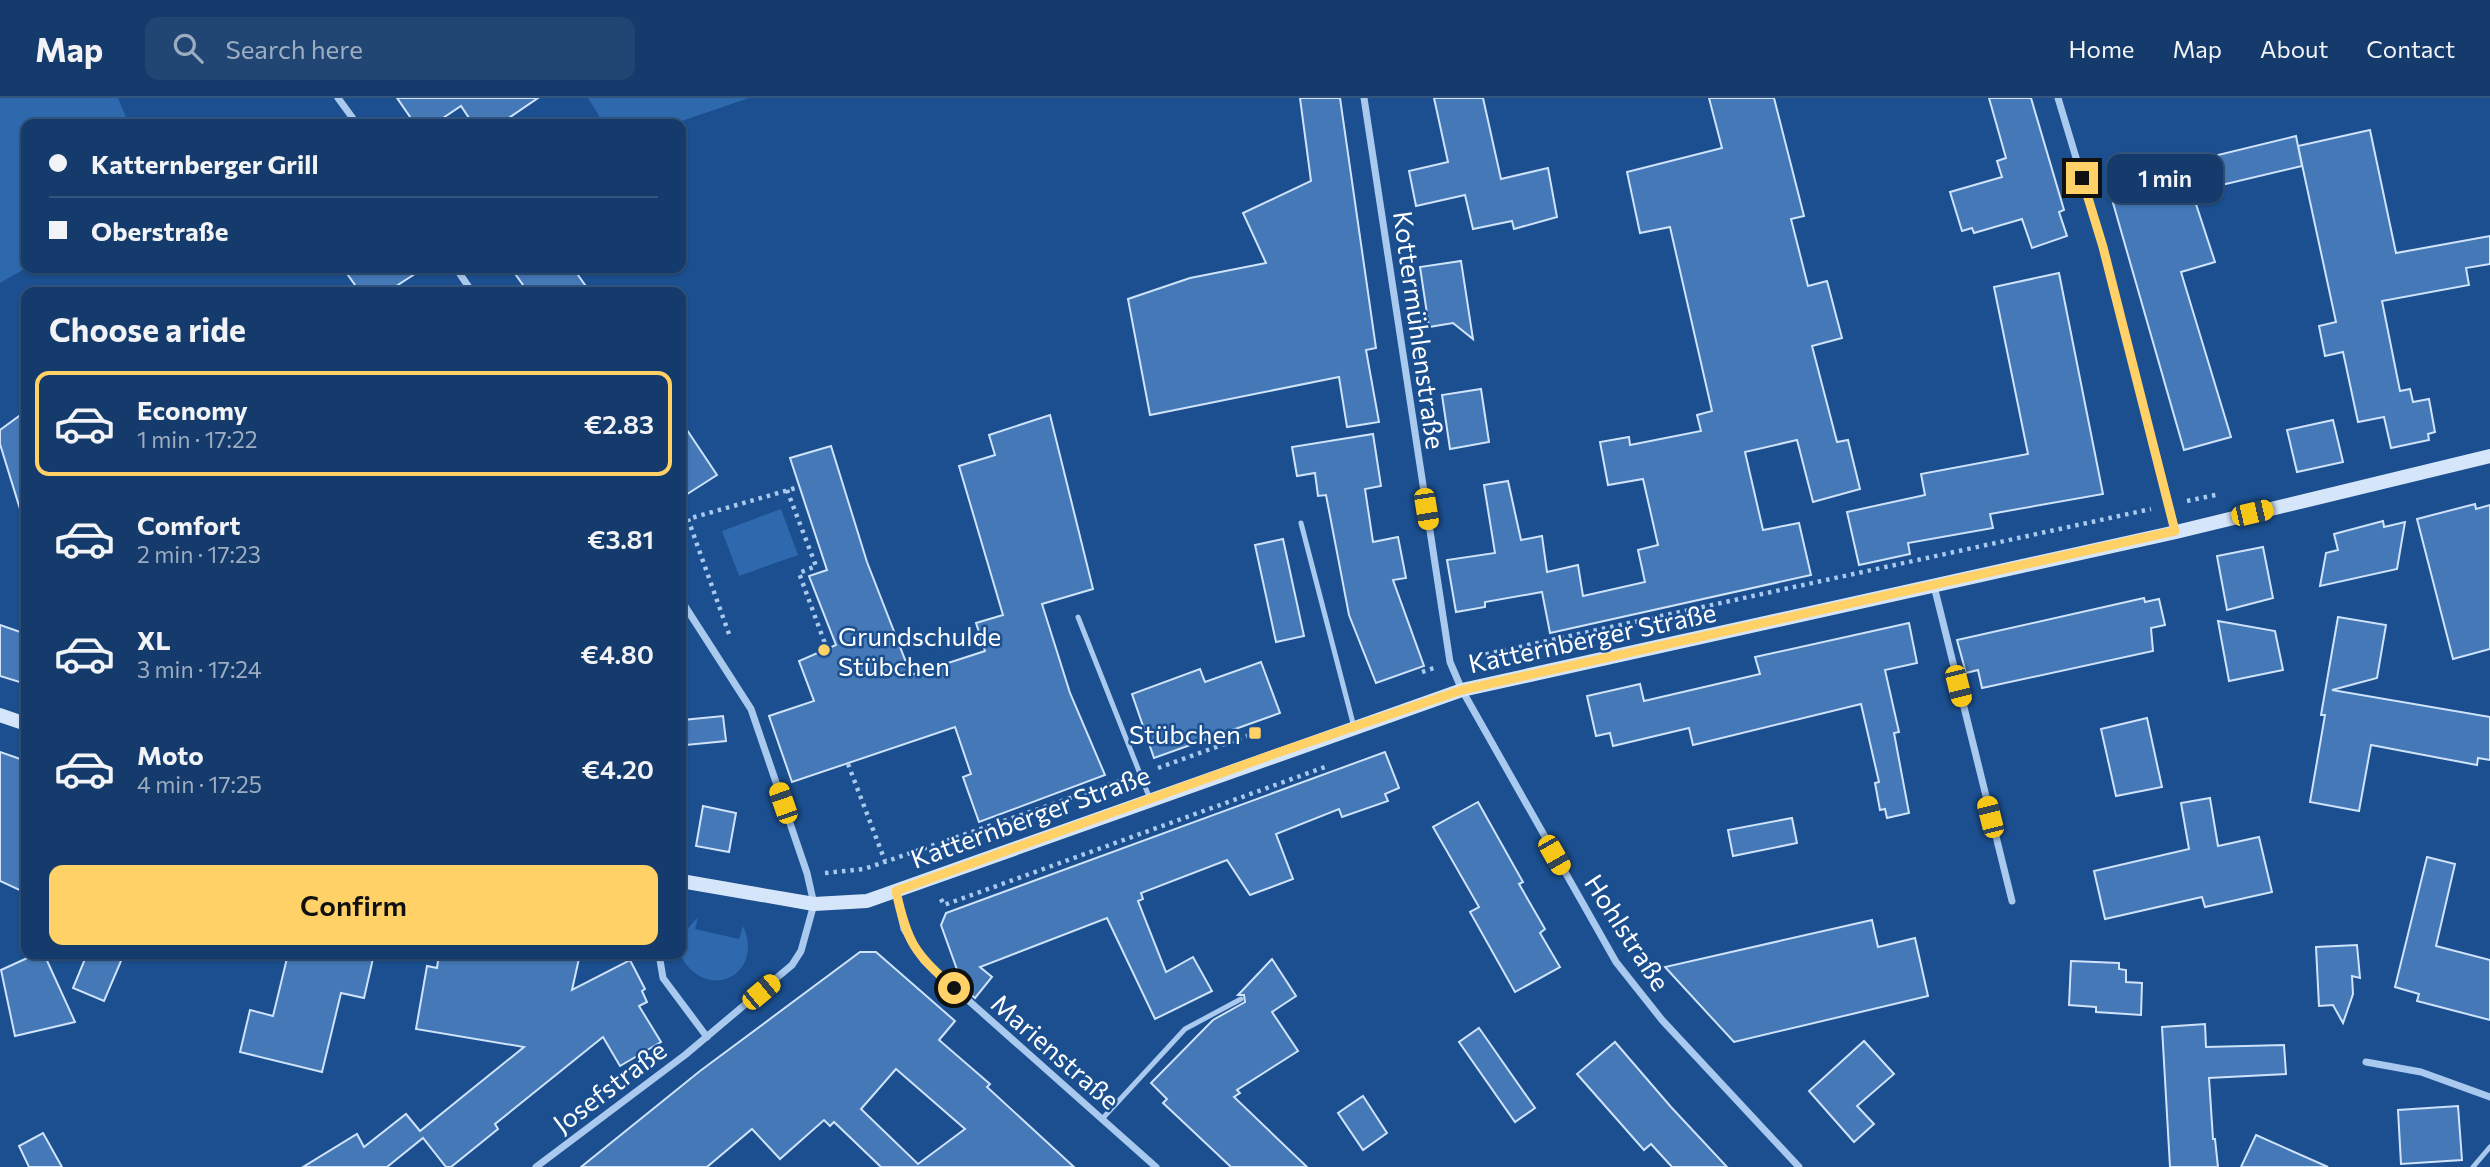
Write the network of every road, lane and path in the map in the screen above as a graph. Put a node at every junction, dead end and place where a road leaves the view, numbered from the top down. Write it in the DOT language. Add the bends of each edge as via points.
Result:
graph roads {
  1 [pos="338,98"];
  2 [pos="1364,98"];
  3 [pos="2058,98"];
  4 [pos="353,119"];
  5 [pos="2490,456"];
  6 [pos="799,487"];
  7 [pos="788,490"];
  8 [pos="2221,494"];
  9 [pos="2169,506"];
  10 [pos="1301,523"];
  11 [pos="2175,531"];
  12 [pos="1934,586"];
  13 [pos="686,608"];
  14 [pos="1078,617"];
  15 [pos="732,645"];
  16 [pos="827,649"];
  17 [pos="1450,662"];
  18 [pos="1422,672"];
  19 [pos="1462,690"];
  20 [pos="0,715"];
  21 [pos="21,722"];
  22 [pos="1354,727"];
  23 [pos="1255,733"];
  24 [pos="848,764"];
  25 [pos="1334,764"];
  26 [pos="1138,775"];
  27 [pos="1150,799"];
  28 [pos="925,848"];
  29 [pos="885,861"];
  30 [pos="807,873"];
  31 [pos="933,877"];
  32 [pos="686,882"];
  33 [pos="896,891"];
  34 [pos="2012,901"];
  35 [pos="814,904"];
  36 [pos="660,959"];
  37 [pos="1241,999"];
  38 [pos="707,1037"];
  39 [pos="2367,1062"];
  40 [pos="2490,1097"];
  41 [pos="1102,1119"];
  42 [pos="2490,1147"];
  43 [pos="536,1167"];
  44 [pos="1156,1167"];
  45 [pos="1799,1167"];
  46 [pos="2473,1167"];
  1 -- 4 [label="street"];
  2 -- 17 [label="street, Kottermühlenstraße"];
  3 -- 9 [label="street" via="2103,247"];
  5 -- 11 [label="street, Katternberger Straße"];
  6 -- 7 [label="path"];
  7 -- 15 [label="path" via="688,519"];
  7 -- 16 [label="path" via="816,566 799,573"];
  8 -- 9 [label="path"];
  9 -- 11 [label="street"];
  9 -- 17 [label="path"];
  10 -- 22 [label="lane"];
  11 -- 12 [label="street, Katternberger Straße"];
  12 -- 19 [label="street, Katternberger Straße"];
  12 -- 34 [label="street"];
  13 -- 30 [label="street" via="751,709"];
  14 -- 26 [label="lane"];
  17 -- 18 [label="path"];
  17 -- 19 [label="street, Kottermühlenstraße"];
  19 -- 22 [label="street, Katternberger Straße"];
  19 -- 45 [label="street, Hohlstraße" via="1616,962 1662,1020"];
  20 -- 21 [label="street"];
  22 -- 27 [label="street, Katternberger Straße"];
  23 -- 26 [label="path"];
  24 -- 29 [label="path"];
  25 -- 31 [label="path" via="944,905"];
  26 -- 27 [label="lane"];
  26 -- 28 [label="path"];
  27 -- 31 [label="street, Katternberger Straße"];
  28 -- 29 [label="path"];
  28 -- 31 [label="path"];
  29 -- 30 [label="path" via="846,873"];
  30 -- 35 [label="street"];
  31 -- 33 [label="street, Katternberger Straße"];
  32 -- 35 [label="street, Katternberger Straße"];
  33 -- 35 [label="street, Katternberger Straße" via="867,901"];
  33 -- 41 [label="street, Marienstraße" via="909,940 924,961"];
  35 -- 38 [label="street, Josefstraße" via="802,951 792,965"];
  36 -- 38 [label="street" via="663,978"];
  37 -- 41 [label="lane" via="1185,1029"];
  38 -- 43 [label="street, Josefstraße"];
  39 -- 40 [label="street" via="2421,1072"];
  41 -- 44 [label="street, Marienstraße"];
  42 -- 46 [label="lane"];
}
